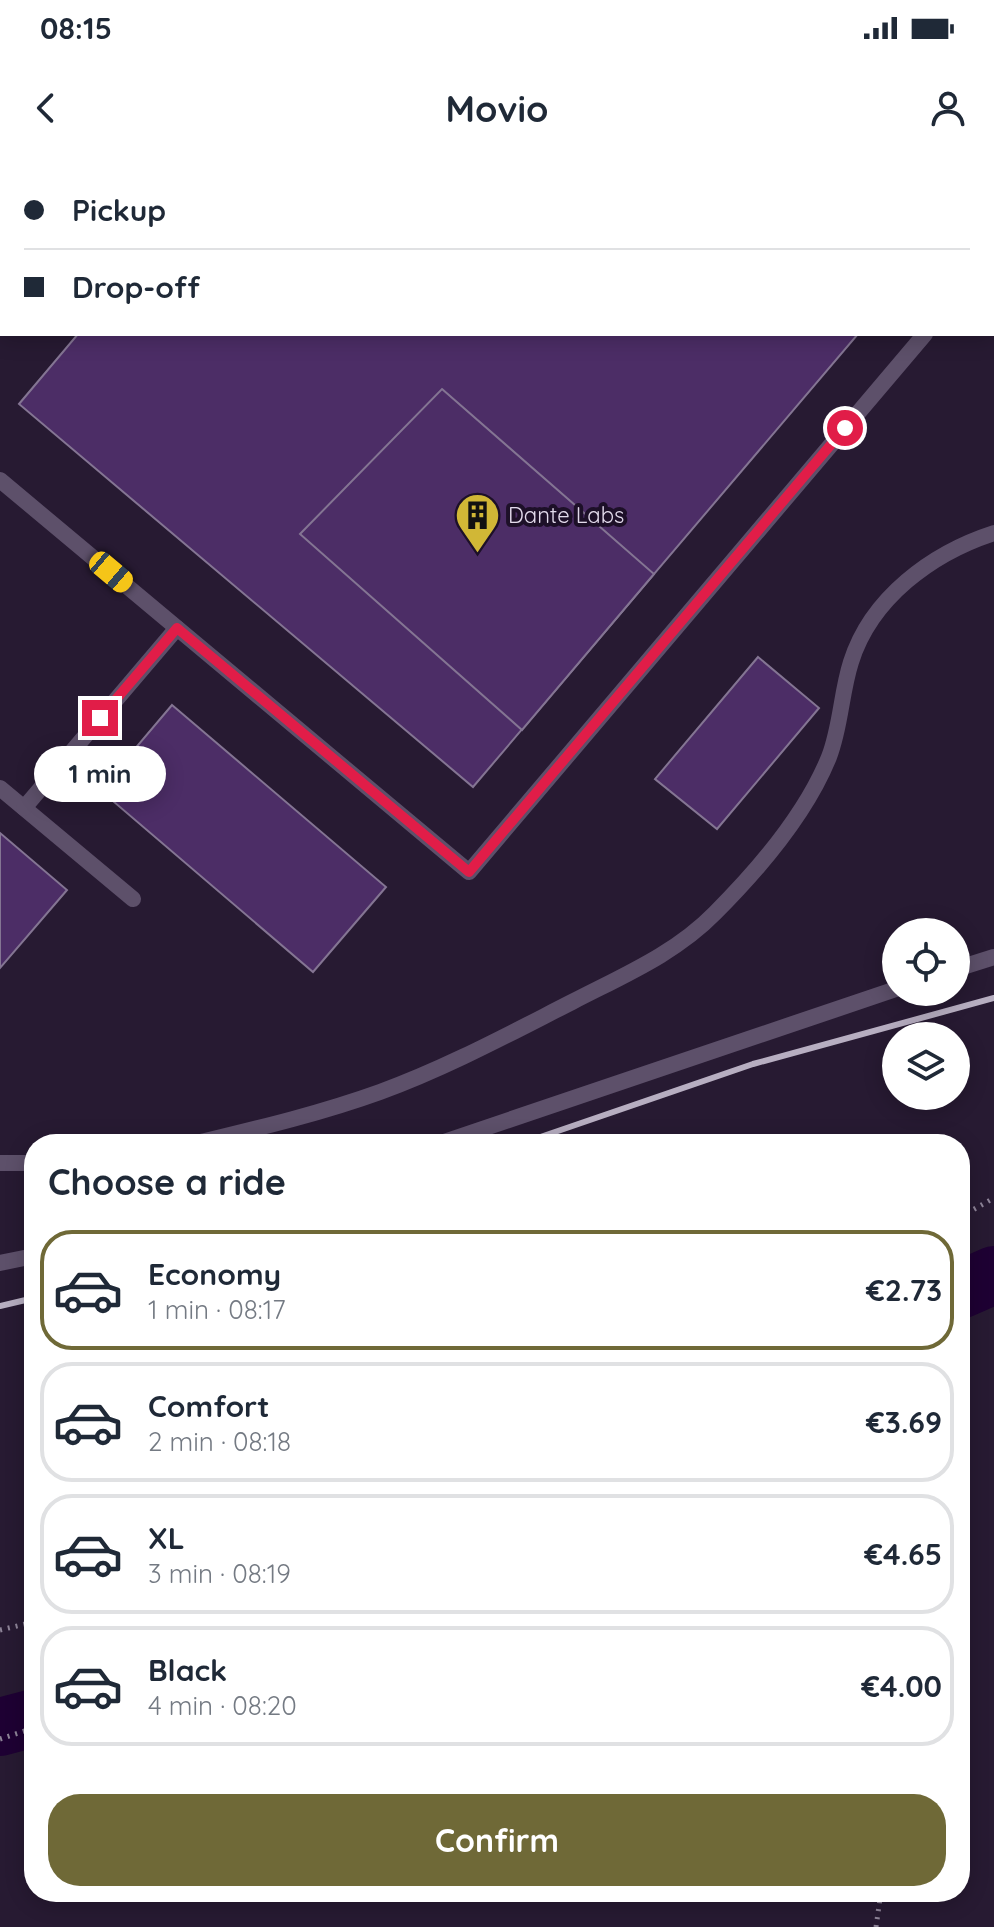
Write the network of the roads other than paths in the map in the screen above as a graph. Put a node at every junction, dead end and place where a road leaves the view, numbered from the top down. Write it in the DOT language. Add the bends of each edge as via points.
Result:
graph roads {
  1 [pos="923,336"];
  2 [pos="0,480"];
  3 [pos="994,533"];
  4 [pos="177,628"];
  5 [pos="0,788"];
  6 [pos="24,808"];
  7 [pos="133,899"];
  8 [pos="994,957"];
  9 [pos="970,965"];
  10 [pos="882,994"];
  11 [pos="231,1134"];
  12 [pos="468,1134"];
  13 [pos="0,1163"];
  14 [pos="24,1163"];
  15 [pos="24,1258"];
  16 [pos="0,1263"];
  1 -- 4 [label="lane" via="469,872"];
  2 -- 4 [label="lane"];
  3 -- 11 [label="lane" via="933,560 878,612 855,650 838,729 818,780 769,851 692,934 647,964 421,1076 339,1106"];
  4 -- 6 [label="lane"];
  5 -- 6 [label="lane"];
  6 -- 7 [label="lane"];
  8 -- 9 [label="lane"];
  10 -- 12 [label="lane"];
  13 -- 14 [label="lane"];
  15 -- 16 [label="lane"];
}
